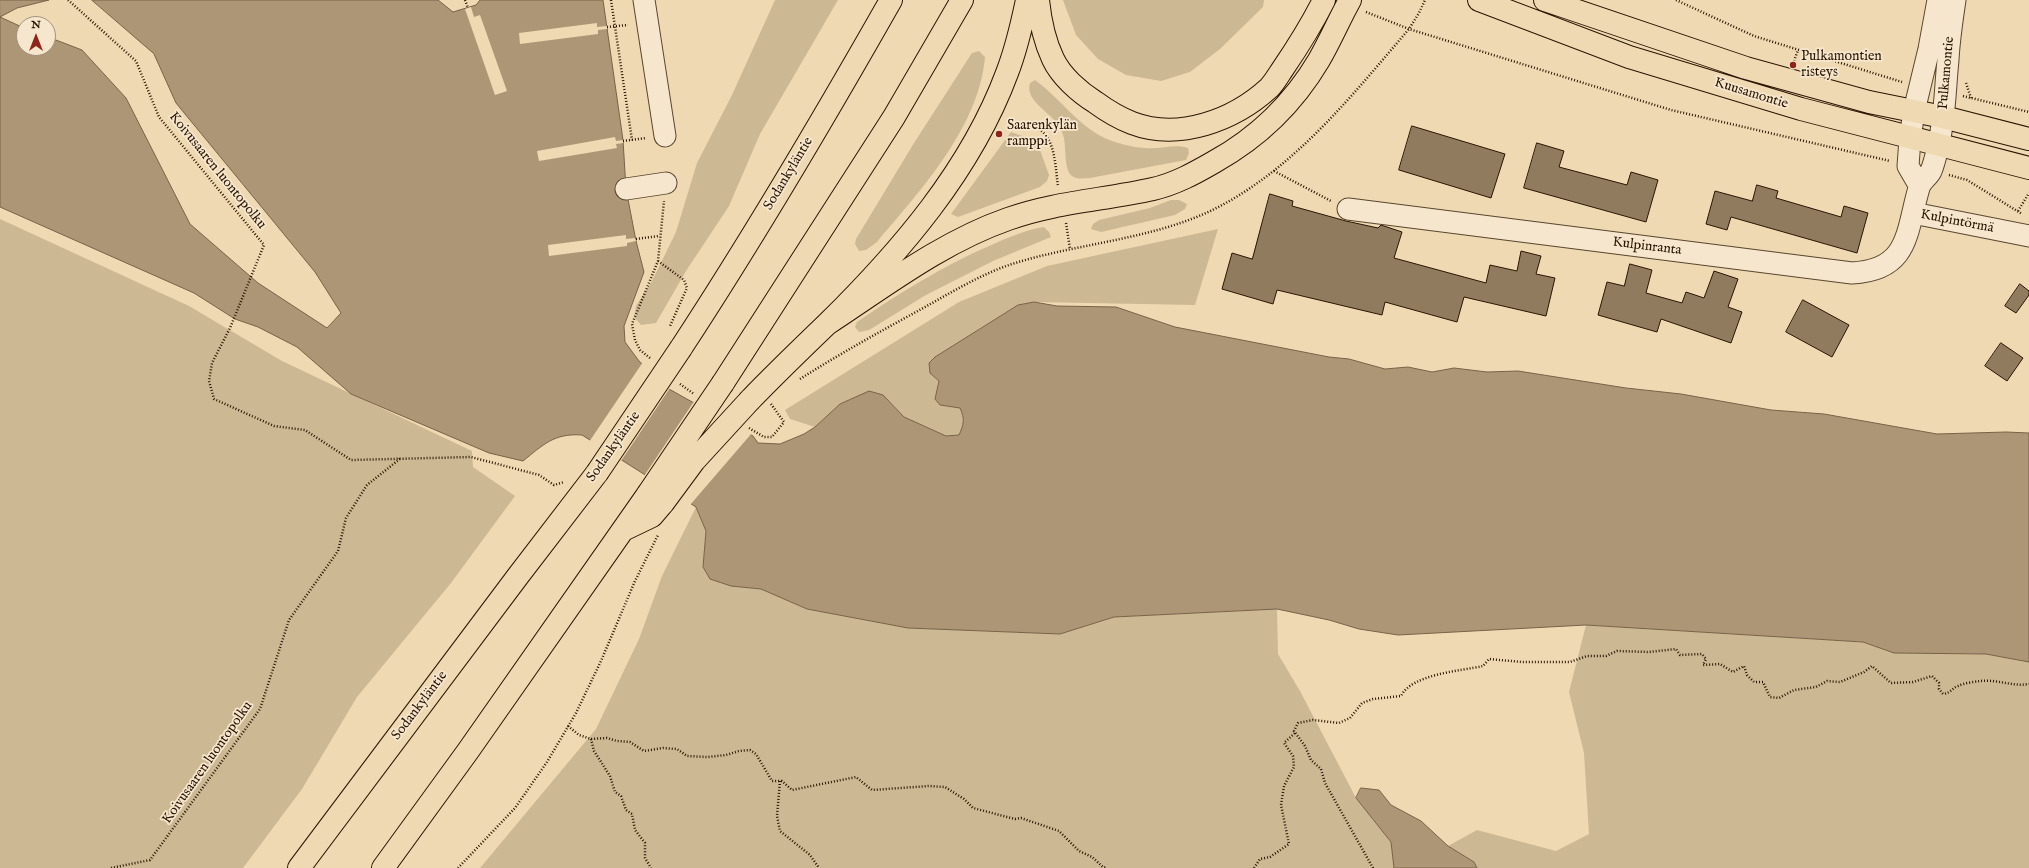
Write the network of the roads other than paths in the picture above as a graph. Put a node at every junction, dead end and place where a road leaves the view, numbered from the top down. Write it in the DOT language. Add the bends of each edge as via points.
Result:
graph roads {
  1 [pos="644,0"];
  2 [pos="891,0"];
  3 [pos="962,0"];
  4 [pos="1027,0"];
  5 [pos="1038,0"];
  6 [pos="1324,0"];
  7 [pos="1479,0"];
  8 [pos="1545,0"];
  9 [pos="1938,0"];
  10 [pos="1955,0"];
  11 [pos="1356,6"];
  12 [pos="1914,111"];
  13 [pos="1943,117"];
  14 [pos="664,136"];
  15 [pos="1910,139"];
  16 [pos="2029,139"];
  17 [pos="1938,146"];
  18 [pos="2029,168"];
  19 [pos="666,183"];
  20 [pos="1919,185"];
  21 [pos="626,189"];
  22 [pos="1348,209"];
  23 [pos="1913,213"];
  24 [pos="2029,236"];
  25 [pos="827,324"];
  26 [pos="656,498"];
  27 [pos="300,868"];
  28 [pos="383,868"];
  1 -- 14 [label="street"];
  2 -- 27 [label="main road, Sodankyläntie, bridge" via="714,299 597,473"];
  3 -- 26 [label="main road, bridge" via="890,124 723,383"];
  4 -- 25 [label="main road" via="1007,73 979,135 944,191 898,249"];
  5 -- 6 [label="main road" via="1041,22 1053,60 1067,78 1084,95 1108,111 1132,123 1159,129 1210,124 1237,112 1270,87 1293,55"];
  7 -- 15 [label="main road, Kuusamontie" via="1629,57"];
  8 -- 12 [label="main road, Kuusamontie" via="1746,68 1869,102"];
  9 -- 12 [label="street, Pulkamontie" via="1930,49"];
  10 -- 13 [label="street, Pulkamontie"];
  11 -- 25 [label="main road" via="1302,86 1279,114 1232,152 1189,176 1154,189 1047,207 971,234 890,282"];
  12 -- 13 [label="main road, Kuusamontie"];
  12 -- 15 [label="street, Pulkamontie"];
  13 -- 16 [label="main road, Kuusamontie"];
  13 -- 17 [label="street, Pulkamontie"];
  15 -- 17 [label="main road, Kuusamontie"];
  15 -- 20 [label="street" via="1908,166"];
  17 -- 18 [label="main road, Kuusamontie"];
  17 -- 20 [label="street, Kulpintörmä" via="1931,170"];
  19 -- 21 [label="street"];
  20 -- 23 [label="street, Kulpintörmä"];
  22 -- 23 [label="street, Kulpinranta" via="1852,273 1870,272 1884,267 1896,257 1904,242"];
  23 -- 24 [label="street, Kulpintörmä"];
  25 -- 26 [label="main road, bridge" via="778,370 760,402"];
  26 -- 28 [label="main road" via="652,516 624,529"];
}
